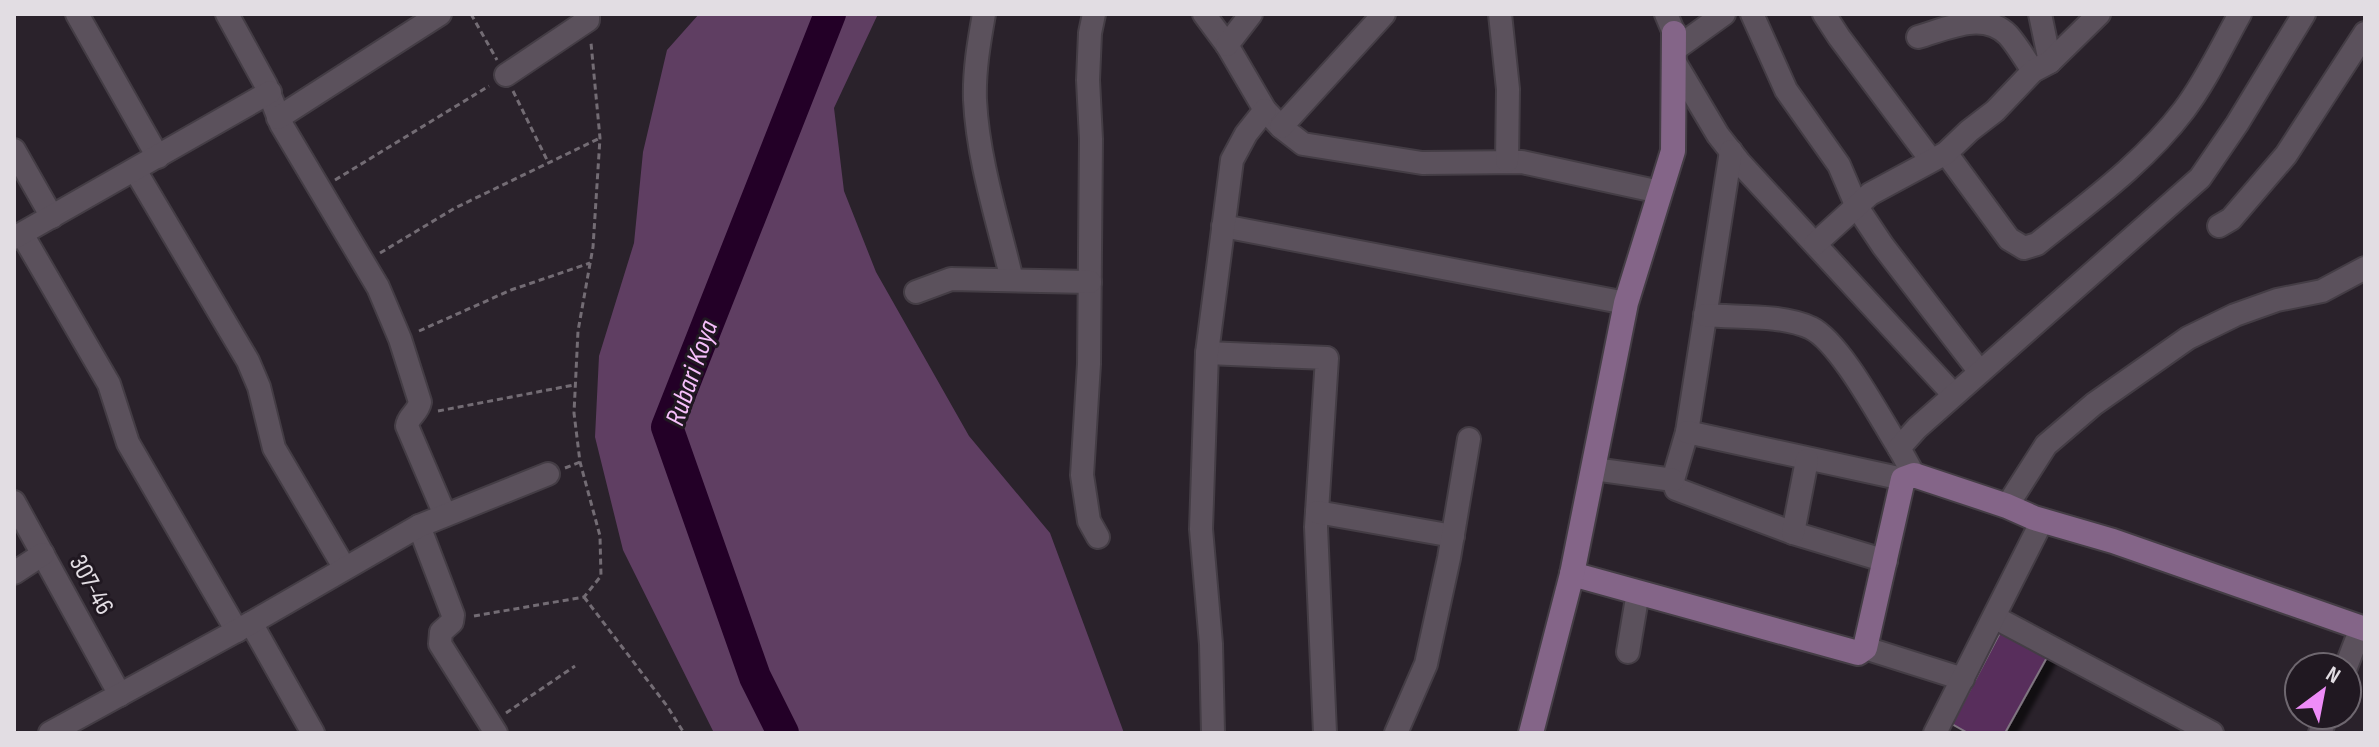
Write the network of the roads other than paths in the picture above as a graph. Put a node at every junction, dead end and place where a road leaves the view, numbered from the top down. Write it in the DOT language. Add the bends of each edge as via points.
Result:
graph roads {
  1 [pos="77,14"];
  2 [pos="227,14"];
  3 [pos="440,14"];
  4 [pos="984,14"];
  5 [pos="1094,14"];
  6 [pos="1204,14"];
  7 [pos="1251,14"];
  8 [pos="1384,14"];
  9 [pos="1500,14"];
  10 [pos="1724,14"];
  11 [pos="1752,14"];
  12 [pos="1824,14"];
  13 [pos="2040,14"];
  14 [pos="2099,14"];
  15 [pos="2240,14"];
  16 [pos="2304,14"];
  17 [pos="588,17"];
  18 [pos="2365,33"];
  19 [pos="1918,37"];
  20 [pos="1672,39"];
  21 [pos="1227,45"];
  22 [pos="2042,67"];
  23 [pos="506,75"];
  24 [pos="270,92"];
  25 [pos="1265,110"];
  26 [pos="278,118"];
  27 [pos="1281,127"];
  28 [pos="14,150"];
  29 [pos="1731,151"];
  30 [pos="1939,156"];
  31 [pos="158,157"];
  32 [pos="1507,161"];
  33 [pos="135,170"];
  34 [pos="1660,192"];
  35 [pos="1857,207"];
  36 [pos="52,217"];
  37 [pos="1223,226"];
  38 [pos="2219,226"];
  39 [pos="18,236"];
  40 [pos="1815,244"];
  41 [pos="2365,268"];
  42 [pos="1012,280"];
  43 [pos="1090,282"];
  44 [pos="916,292"];
  45 [pos="1626,303"];
  46 [pos="1705,315"];
  47 [pos="1207,353"];
  48 [pos="1980,372"];
  49 [pos="1954,395"];
  50 [pos="1687,432"];
  51 [pos="1469,439"];
  52 [pos="1899,448"];
  53 [pos="1807,460"];
  54 [pos="1594,469"];
  55 [pos="548,474"];
  56 [pos="1909,477"];
  57 [pos="1673,480"];
  58 [pos="14,502"];
  59 [pos="2007,506"];
  60 [pos="1317,512"];
  61 [pos="445,515"];
  62 [pos="2042,521"];
  63 [pos="419,526"];
  64 [pos="1793,533"];
  65 [pos="1453,536"];
  66 [pos="1098,537"];
  67 [pos="43,554"];
  68 [pos="1886,561"];
  69 [pos="344,567"];
  70 [pos="14,573"];
  71 [pos="1572,574"];
  72 [pos="1638,592"];
  73 [pos="1994,617"];
  74 [pos="244,627"];
  75 [pos="2363,628"];
  76 [pos="1865,648"];
  77 [pos="2353,651"];
  78 [pos="1628,652"];
  79 [pos="1963,679"];
  80 [pos="120,695"];
  81 [pos="84,725"];
  82 [pos="492,728"];
  83 [pos="50,733"];
  84 [pos="313,733"];
  85 [pos="1213,733"];
  86 [pos="1325,733"];
  87 [pos="1396,733"];
  88 [pos="1531,733"];
  89 [pos="1935,733"];
  90 [pos="2212,733"];
  1 -- 31 [label="street"];
  2 -- 24 [label="street"];
  3 -- 26 [label="street"];
  4 -- 42 [label="street" via="975,99"];
  5 -- 43 [label="street" via="1088,80"];
  6 -- 21 [label="street"];
  7 -- 21 [label="street"];
  8 -- 27 [label="street"];
  9 -- 32 [label="street" via="1508,89"];
  10 -- 20 [label="street"];
  11 -- 35 [label="street" via="1786,90 1839,165"];
  12 -- 30 [label="street"];
  13 -- 22 [label="street"];
  14 -- 22 [label="street"];
  15 -- 30 [label="street" via="2184,110 2157,142 2037,244 2024,248 2009,239"];
  16 -- 48 [label="street" via="2200,178"];
  17 -- 23 [label="street"];
  18 -- 38 [label="street" via="2286,155"];
  19 -- 22 [label="street" via="1974,22 1992,23"];
  20 -- 29 [label="street" via="1718,135"];
  20 -- 34 [label="street" via="1673,151"];
  21 -- 25 [label="street"];
  22 -- 30 [label="street"];
  24 -- 26 [label="street"];
  24 -- 31 [label="street"];
  25 -- 27 [label="street"];
  25 -- 37 [label="street" via="1232,160"];
  26 -- 61 [label="street" via="365,262 400,339 420,402 407,426"];
  27 -- 32 [label="street" via="1303,144 1422,163"];
  28 -- 36 [label="street"];
  29 -- 40 [label="street"];
  29 -- 46 [label="street"];
  30 -- 35 [label="street" via="1870,194"];
  31 -- 33 [label="street"];
  32 -- 34 [label="street"];
  33 -- 36 [label="street"];
  33 -- 69 [label="street" via="248,361 274,448"];
  34 -- 45 [label="street"];
  35 -- 40 [label="street"];
  35 -- 48 [label="street"];
  36 -- 39 [label="street"];
  37 -- 45 [label="street"];
  37 -- 47 [label="street"];
  39 -- 74 [label="street" via="109,384 128,443"];
  40 -- 49 [label="street"];
  41 -- 59 [label="street" via="2322,291 2277,300 2188,338 2046,445"];
  42 -- 43 [label="street"];
  42 -- 44 [label="street" via="951,279"];
  43 -- 66 [label="street" via="1082,475 1089,521"];
  45 -- 54 [label="street"];
  46 -- 50 [label="street"];
  46 -- 52 [label="street" via="1785,321 1829,340"];
  47 -- 60 [label="street" via="1327,358"];
  47 -- 85 [label="street" via="1201,529"];
  48 -- 49 [label="street"];
  49 -- 52 [label="street"];
  50 -- 53 [label="street"];
  50 -- 57 [label="street"];
  51 -- 65 [label="street"];
  52 -- 56 [label="street"];
  53 -- 56 [label="street"];
  53 -- 64 [label="street"];
  54 -- 57 [label="street"];
  54 -- 71 [label="street"];
  55 -- 61 [label="street"];
  56 -- 59 [label="street"];
  56 -- 68 [label="street"];
  57 -- 64 [label="street" via="1676,489"];
  58 -- 67 [label="street, 307-46"];
  59 -- 62 [label="street"];
  60 -- 65 [label="street"];
  60 -- 86 [label="street"];
  61 -- 63 [label="street"];
  62 -- 73 [label="street"];
  62 -- 75 [label="street"];
  63 -- 69 [label="street"];
  63 -- 82 [label="street" via="453,619 441,632 440,644"];
  64 -- 68 [label="street"];
  65 -- 87 [label="street" via="1426,664"];
  67 -- 70 [label="street"];
  67 -- 80 [label="street, 307-46"];
  68 -- 76 [label="street"];
  69 -- 74 [label="street"];
  71 -- 72 [label="street"];
  71 -- 88 [label="street"];
  72 -- 76 [label="street" via="1858,653"];
  72 -- 78 [label="street"];
  73 -- 79 [label="street"];
  73 -- 90 [label="street"];
  74 -- 80 [label="street"];
  74 -- 84 [label="street"];
  75 -- 77 [label="street"];
  76 -- 79 [label="street"];
  79 -- 89 [label="street"];
  80 -- 81 [label="street"];
  81 -- 83 [label="street"];
}
